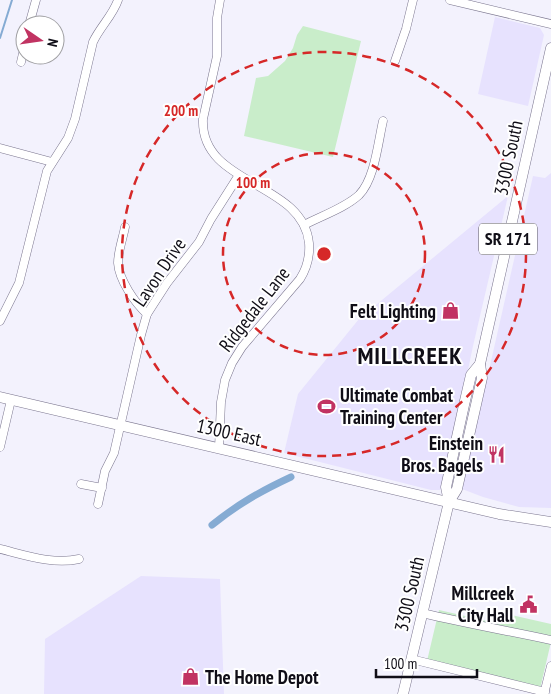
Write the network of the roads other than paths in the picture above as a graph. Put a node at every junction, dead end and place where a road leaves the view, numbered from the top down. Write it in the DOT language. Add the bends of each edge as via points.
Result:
graph roads {
  1 [pos="36,0"];
  2 [pos="118,0"];
  3 [pos="220,0"];
  4 [pos="413,0"];
  5 [pos="450,0"];
  6 [pos="32,15"];
  7 [pos="551,24"];
  8 [pos="551,48"];
  9 [pos="394,61"];
  10 [pos="383,121"];
  11 [pos="0,148"];
  12 [pos="52,162"];
  13 [pos="239,175"];
  14 [pos="304,225"];
  15 [pos="126,227"];
  16 [pos="147,314"];
  17 [pos="0,321"];
  18 [pos="0,397"];
  19 [pos="11,400"];
  20 [pos="121,426"];
  21 [pos="0,448"];
  22 [pos="219,448"];
  23 [pos="81,484"];
  24 [pos="102,488"];
  25 [pos="449,502"];
  26 [pos="98,504"];
  27 [pos="551,522"];
  28 [pos="0,549"];
  29 [pos="78,559"];
  30 [pos="422,613"];
  31 [pos="551,640"];
  32 [pos="411,659"];
  33 [pos="551,666"];
  34 [pos="545,693"];
  35 [pos="403,694"];
  1 -- 6 [label="street"];
  2 -- 12 [label="street" via="93,42 75,119 68,138"];
  3 -- 13 [label="street" via="217,56 203,130 213,154"];
  4 -- 9 [label="street"];
  5 -- 7 [label="street"];
  8 -- 25 [label="main road, 3300 South / SR 171" via="480,364 471,375 464,405 446,487"];
  10 -- 14 [label="street" via="370,175 363,190 350,201"];
  11 -- 12 [label="street"];
  12 -- 17 [label="street" via="43,184 19,283"];
  13 -- 14 [label="street" via="293,210"];
  13 -- 16 [label="street, Lavon Drive" via="199,242"];
  14 -- 22 [label="street, Ridgedale Lane" via="309,250 303,274 242,347 228,372 220,402"];
  15 -- 16 [label="street" via="119,266 135,301"];
  16 -- 20 [label="street, Lavon Drive"];
  18 -- 19 [label="main road, 1300 East"];
  19 -- 20 [label="main road, 1300 East"];
  19 -- 21 [label="street"];
  20 -- 22 [label="main road, 1300 East"];
  20 -- 24 [label="street, Lavon Drive"];
  22 -- 25 [label="main road, 1300 East"];
  23 -- 24 [label="street"];
  24 -- 26 [label="street, Lavon Drive"];
  25 -- 27 [label="main road, 1300 East" via="516,518"];
  25 -- 30 [label="main road, 3300 South / SR 171"];
  28 -- 29 [label="street" via="54,561"];
  30 -- 31 [label="street"];
  30 -- 32 [label="main road, 3300 South / SR 171"];
  32 -- 34 [label="street"];
  32 -- 35 [label="main road, 3300 South / SR 171"];
  33 -- 34 [label="street"];
}
